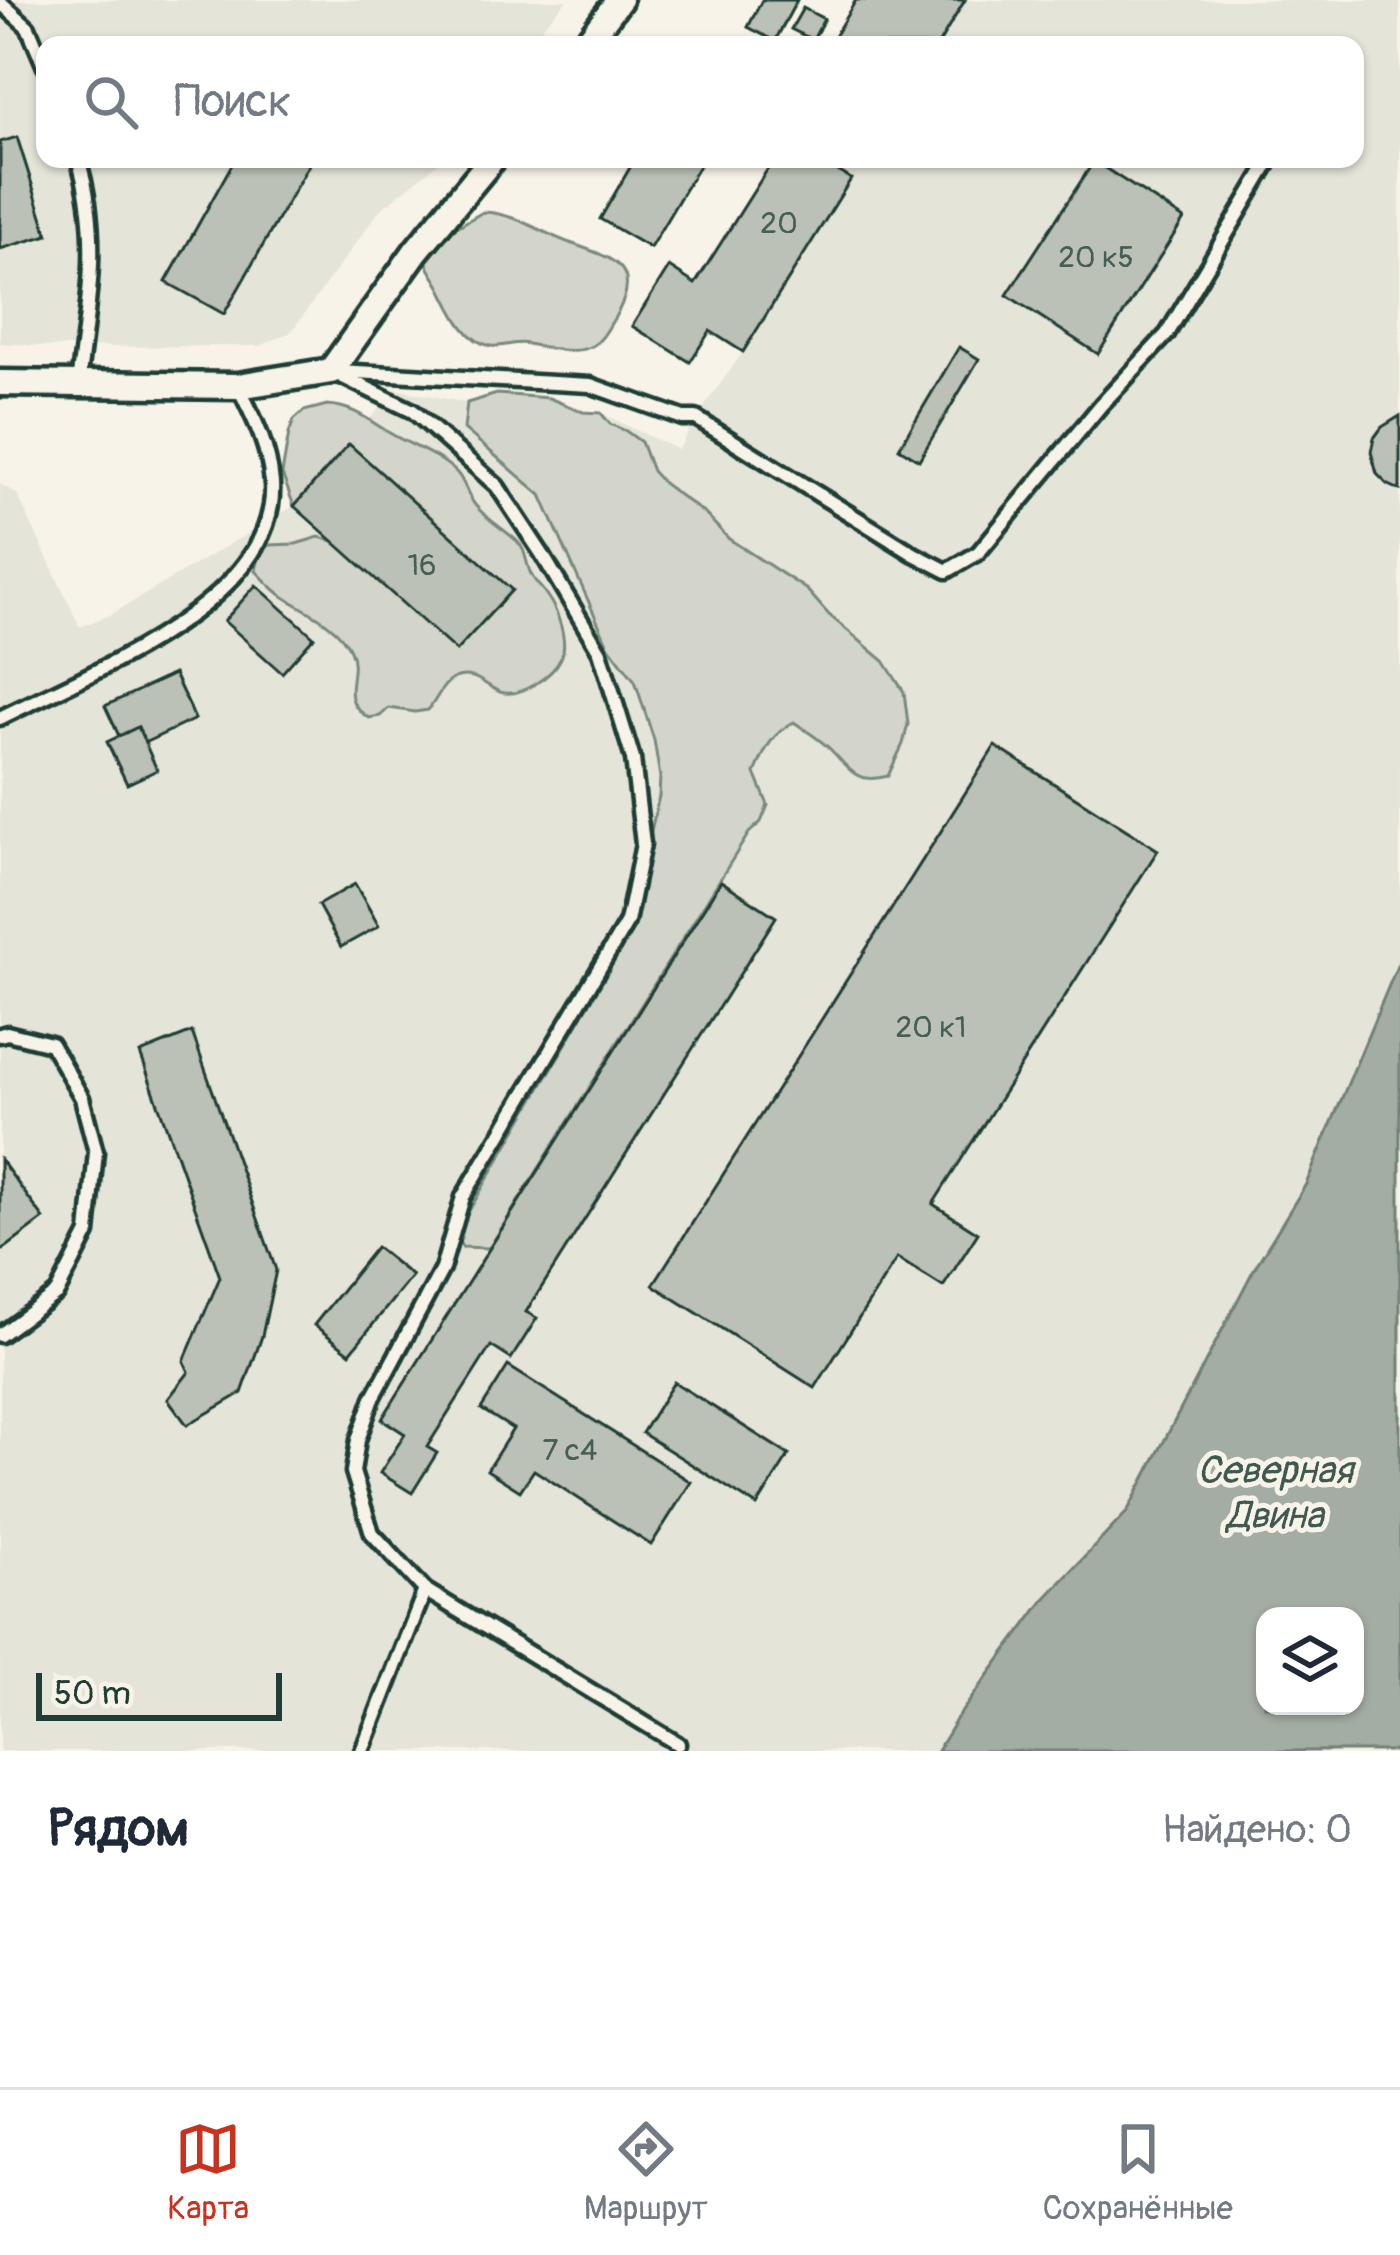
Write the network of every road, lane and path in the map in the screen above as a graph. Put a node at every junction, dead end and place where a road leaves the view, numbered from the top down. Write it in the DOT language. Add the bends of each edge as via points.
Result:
graph roads {
  1 [pos="619,0"];
  2 [pos="0,2"];
  3 [pos="592,36"];
  4 [pos="36,46"];
  5 [pos="81,168"];
  6 [pos="485,168"];
  7 [pos="1266,168"];
  8 [pos="331,371"];
  9 [pos="0,383"];
  10 [pos="78,383"];
  11 [pos="238,386"];
  12 [pos="0,718"];
  13 [pos="0,1035"];
  14 [pos="0,1335"];
  15 [pos="425,1589"];
  16 [pos="678,1744"];
  17 [pos="362,1751"];
  1 -- 3 [label="street"];
  2 -- 4 [label="lane"];
  5 -- 10 [label="lane" via="93,263"];
  6 -- 8 [label="street"];
  7 -- 8 [label="lane" via="1167,334 978,553 947,572 696,418 590,385"];
  8 -- 11 [label="street"];
  8 -- 15 [label="lane" via="413,411 497,486 600,652 633,760 643,844 627,922 464,1197 442,1269 358,1440 353,1472 372,1533"];
  9 -- 10 [label="street"];
  10 -- 11 [label="street"];
  11 -- 12 [label="lane" via="263,436 272,484 268,519 250,558 210,602 146,645"];
  13 -- 14 [label="lane" via="51,1044 82,1098 96,1152 88,1233 57,1293"];
  15 -- 16 [label="lane"];
  15 -- 17 [label="lane"];
}
